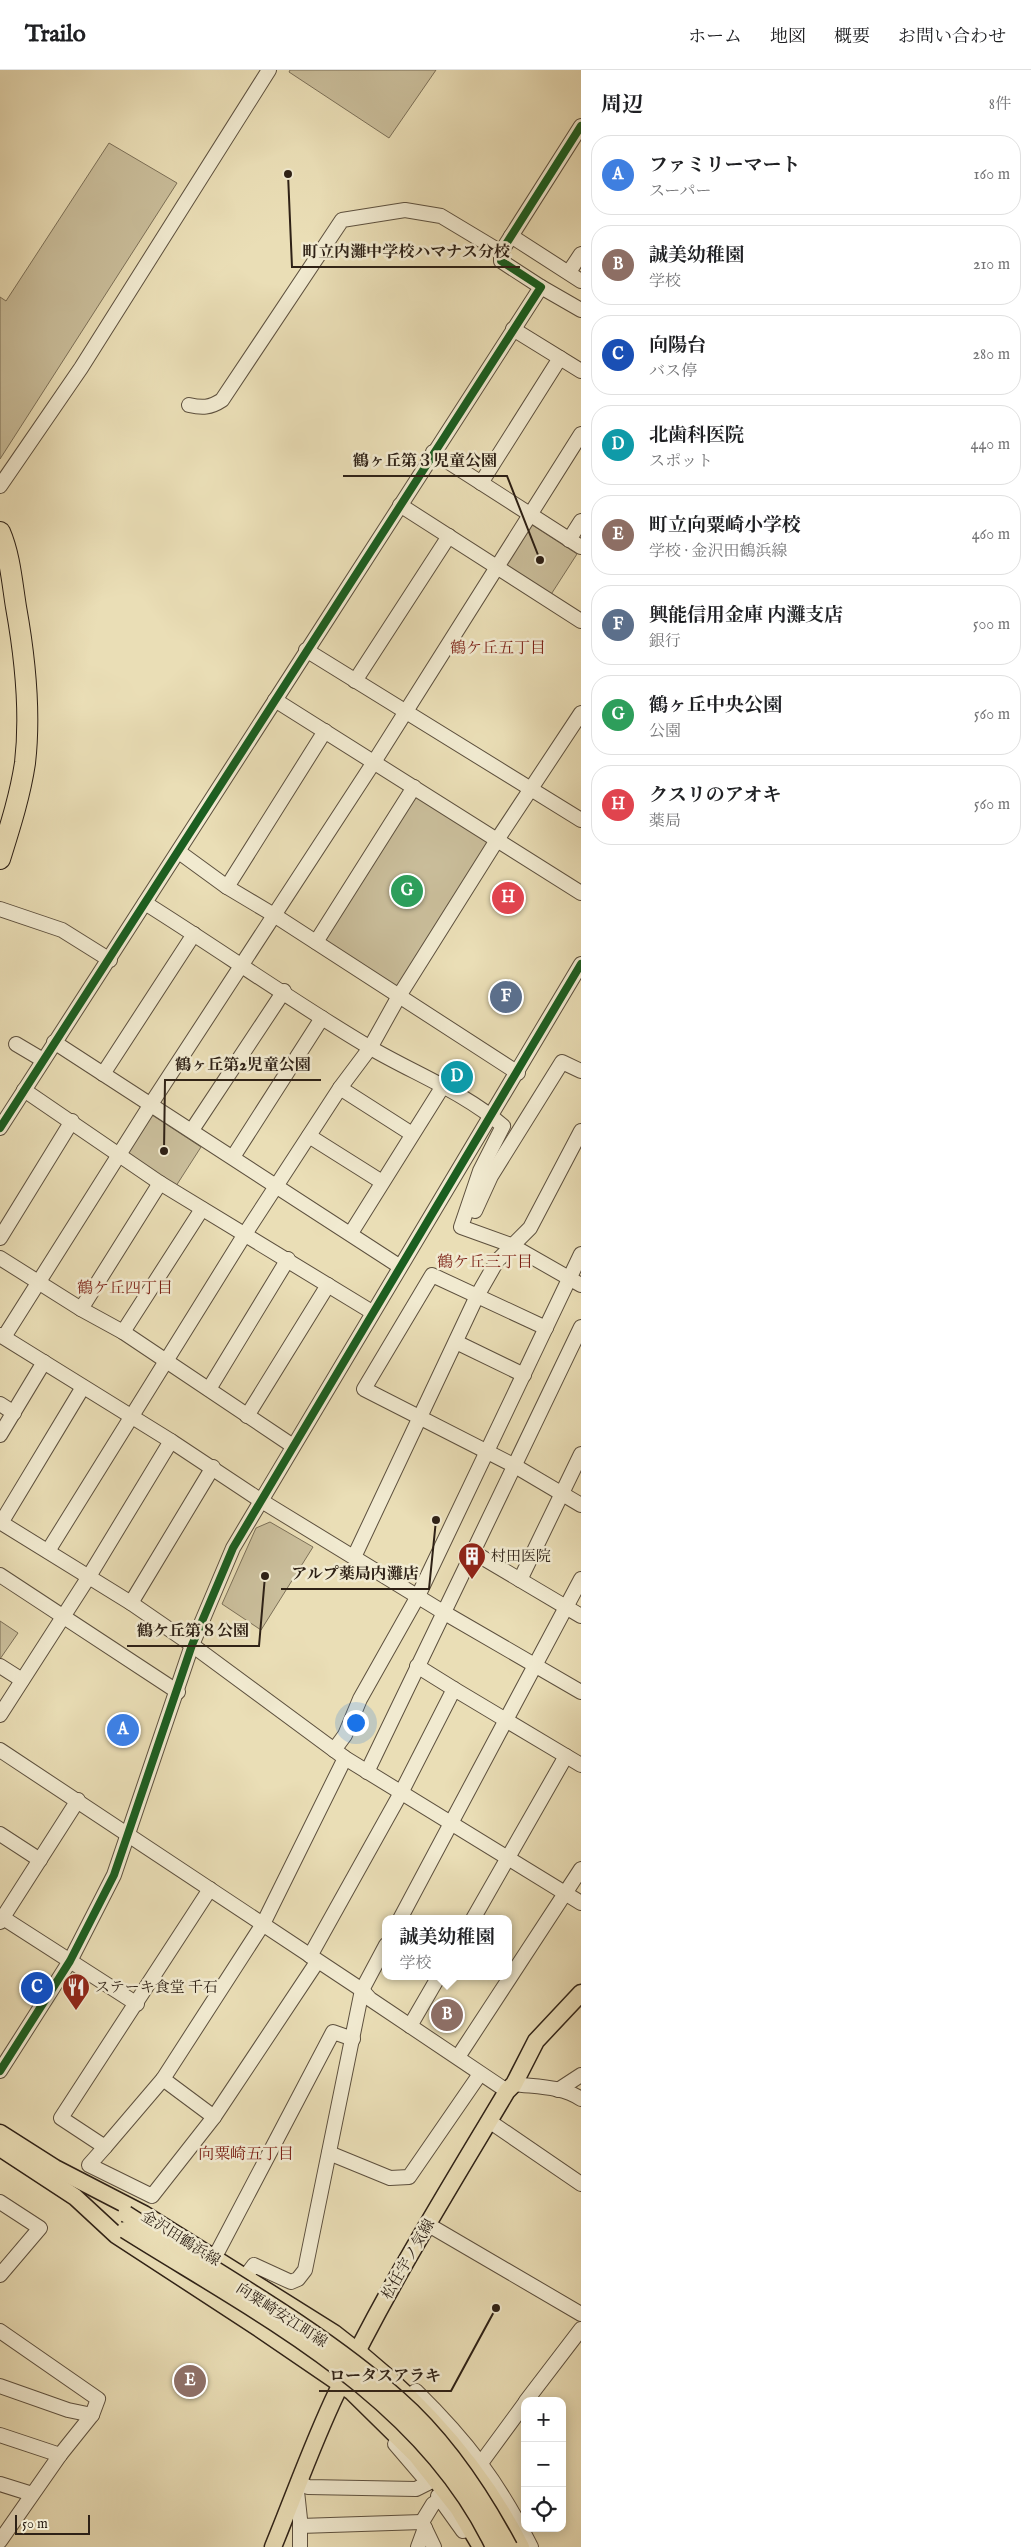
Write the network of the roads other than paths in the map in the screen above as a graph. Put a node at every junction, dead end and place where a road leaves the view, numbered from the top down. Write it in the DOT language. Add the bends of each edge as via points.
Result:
graph roads {
  1 [pos="269,70"];
  2 [pos="581,126"];
  3 [pos="511,236"];
  4 [pos="501,252"];
  5 [pos="581,254"];
  6 [pos="569,272"];
  7 [pos="581,281"];
  8 [pos="541,287"];
  9 [pos="581,310"];
  10 [pos="513,329"];
  11 [pos="560,358"];
  12 [pos="581,371"];
  13 [pos="189,406"];
  14 [pos="581,434"];
  15 [pos="433,452"];
  16 [pos="481,483"];
  17 [pos="0,486"];
  18 [pos="400,505"];
  19 [pos="530,514"];
  20 [pos="581,521"];
  21 [pos="1,535"];
  22 [pos="449,536"];
  23 [pos="575,543"];
  24 [pos="496,566"];
  25 [pos="581,620"];
  26 [pos="306,650"];
  27 [pos="355,681"];
  28 [pos="275,700"];
  29 [pos="405,711"];
  30 [pos="581,713"];
  31 [pos="325,731"];
  32 [pos="374,762"];
  33 [pos="414,787"];
  34 [pos="530,789"];
  35 [pos="581,820"];
  36 [pos="497,840"];
  37 [pos="179,852"];
  38 [pos="0,859"];
  39 [pos="227,886"];
  40 [pos="581,893"];
  41 [pos="145,903"];
  42 [pos="0,909"];
  43 [pos="274,915"];
  44 [pos="194,934"];
  45 [pos="316,942"];
  46 [pos="110,960"];
  47 [pos="242,964"];
  48 [pos="581,964"];
  49 [pos="284,991"];
  50 [pos="399,996"];
  51 [pos="322,1018"];
  52 [pos="54,1042"];
  53 [pos="16,1044"];
  54 [pos="370,1048"];
  55 [pos="43,1060"];
  56 [pos="581,1071"];
  57 [pos="518,1073"];
  58 [pos="103,1074"];
  59 [pos="443,1086"];
  60 [pos="340,1088"];
  61 [pos="24,1090"];
  62 [pos="151,1104"];
  63 [pos="490,1115"];
  64 [pos="72,1121"];
  65 [pos="0,1128"];
  66 [pos="192,1130"];
  67 [pos="581,1131"];
  68 [pos="412,1134"];
  69 [pos="309,1136"];
  70 [pos="119,1155"];
  71 [pos="233,1157"];
  72 [pos="382,1182"];
  73 [pos="160,1183"];
  74 [pos="276,1186"];
  75 [pos="202,1209"];
  76 [pos="467,1229"];
  77 [pos="351,1232"];
  78 [pos="245,1234"];
  79 [pos="0,1238"];
  80 [pos="510,1245"];
  81 [pos="581,1254"];
  82 [pos="0,1258"];
  83 [pos="288,1259"];
  84 [pos="399,1266"];
  85 [pos="575,1281"];
  86 [pos="39,1283"];
  87 [pos="328,1285"];
  88 [pos="477,1296"];
  89 [pos="81,1309"];
  90 [pos="372,1312"];
  91 [pos="581,1327"];
  92 [pos="546,1328"];
  93 [pos="123,1332"];
  94 [pos="2,1336"];
  95 [pos="456,1342"];
  96 [pos="44,1362"];
  97 [pos="167,1362"];
  98 [pos="524,1375"];
  99 [pos="83,1387"];
  100 [pos="209,1389"];
  101 [pos="0,1404"];
  102 [pos="14,1413"];
  103 [pos="131,1416"];
  104 [pos="247,1416"];
  105 [pos="420,1419"];
  106 [pos="0,1436"];
  107 [pos="171,1441"];
  108 [pos="293,1446"];
  109 [pos="488,1452"];
  110 [pos="581,1454"];
  111 [pos="515,1466"];
  112 [pos="213,1468"];
  113 [pos="562,1494"];
  114 [pos="260,1500"];
  115 [pos="581,1505"];
  116 [pos="1,1522"];
  117 [pos="48,1551"];
  118 [pos="473,1552"];
  119 [pos="354,1557"];
  120 [pos="0,1575"];
  121 [pos="88,1578"];
  122 [pos="581,1579"];
  123 [pos="520,1580"];
  124 [pos="418,1596"];
  125 [pos="130,1603"];
  126 [pos="566,1607"];
  127 [pos="443,1612"];
  128 [pos="64,1616"];
  129 [pos="581,1616"];
  130 [pos="192,1646"];
  131 [pos="535,1664"];
  132 [pos="0,1666"];
  133 [pos="417,1666"];
  134 [pos="22,1680"];
  135 [pos="454,1689"];
  136 [pos="178,1692"];
  137 [pos="581,1692"];
  138 [pos="0,1715"];
  139 [pos="506,1719"];
  140 [pos="0,1750"];
  141 [pos="340,1754"];
  142 [pos="566,1756"];
  143 [pos="581,1765"];
  144 [pos="367,1772"];
  145 [pos="402,1791"];
  146 [pos="78,1800"];
  147 [pos="451,1823"];
  148 [pos="0,1834"];
  149 [pos="129,1834"];
  150 [pos="509,1858"];
  151 [pos="40,1860"];
  152 [pos="581,1869"];
  153 [pos="210,1889"];
  154 [pos="566,1894"];
  155 [pos="581,1903"];
  156 [pos="402,1915"];
  157 [pos="475,1915"];
  158 [pos="1,1919"];
  159 [pos="263,1924"];
  160 [pos="382,1952"];
  161 [pos="314,1959"];
  162 [pos="70,1961"];
  163 [pos="512,1976"];
  164 [pos="437,1980"];
  165 [pos="509,1980"];
  166 [pos="362,1990"];
  167 [pos="581,1992"];
  168 [pos="136,2004"];
  169 [pos="410,2026"];
  170 [pos="353,2039"];
  171 [pos="458,2057"];
  172 [pos="0,2070"];
  173 [pos="480,2074"];
  174 [pos="581,2074"];
  175 [pos="163,2079"];
  176 [pos="510,2087"];
  177 [pos="558,2090"];
  178 [pos="581,2099"];
  179 [pos="214,2117"];
  180 [pos="489,2121"];
  181 [pos="0,2133"];
  182 [pos="105,2147"];
  183 [pos="0,2148"];
  184 [pos="329,2153"];
  185 [pos="55,2168"];
  186 [pos="581,2184"];
  187 [pos="75,2197"];
  188 [pos="0,2202"];
  189 [pos="427,2224"];
  190 [pos="218,2251"];
  191 [pos="0,2275"];
  192 [pos="245,2277"];
  193 [pos="581,2314"];
  194 [pos="581,2329"];
  195 [pos="0,2331"];
  196 [pos="358,2351"];
  197 [pos="341,2384"];
  198 [pos="0,2386"];
  199 [pos="409,2396"];
  200 [pos="530,2397"];
  201 [pos="521,2409"];
  202 [pos="92,2415"];
  203 [pos="390,2428"];
  204 [pos="0,2435"];
  205 [pos="60,2455"];
  206 [pos="481,2463"];
  207 [pos="428,2483"];
  208 [pos="0,2484"];
  209 [pos="298,2487"];
  210 [pos="32,2494"];
  211 [pos="441,2499"];
  212 [pos="423,2525"];
  213 [pos="300,2526"];
  214 [pos="0,2541"];
  215 [pos="274,2547"];
  216 [pos="300,2547"];
  217 [pos="418,2547"];
  218 [pos="434,2547"];
  219 [pos="472,2547"];
  220 [pos="481,2547"];
  221 [pos="494,2547"];
  222 [pos="510,2547"];
  223 [pos="521,2547"];
  224 [pos="530,2547"];
  1 -- 17 [label="street" via="81,368"];
  2 -- 3 [label="street"];
  3 -- 4 [label="street"];
  3 -- 6 [label="street"];
  4 -- 8 [label="street" via="501,261"];
  4 -- 13 [label="street" via="441,216 404,210 342,220 222,400 212,406"];
  5 -- 6 [label="street"];
  6 -- 7 [label="street"];
  8 -- 9 [label="street"];
  8 -- 10 [label="street"];
  10 -- 11 [label="street"];
  10 -- 15 [label="street"];
  11 -- 12 [label="street"];
  11 -- 16 [label="street"];
  14 -- 19 [label="street"];
  15 -- 16 [label="street"];
  15 -- 18 [label="street"];
  16 -- 19 [label="street"];
  18 -- 22 [label="street"];
  18 -- 26 [label="street"];
  19 -- 23 [label="street"];
  19 -- 24 [label="street"];
  20 -- 23 [label="street"];
  21 -- 38 [label="highway" via="11,570 21,636 27,723 25,762 18,800"];
  22 -- 24 [label="street"];
  22 -- 27 [label="street"];
  24 -- 25 [label="street"];
  24 -- 29 [label="street"];
  26 -- 27 [label="street"];
  26 -- 28 [label="street"];
  27 -- 29 [label="street"];
  28 -- 31 [label="street"];
  28 -- 37 [label="street"];
  29 -- 32 [label="street"];
  29 -- 34 [label="street"];
  30 -- 34 [label="street"];
  31 -- 32 [label="street"];
  31 -- 39 [label="street"];
  32 -- 33 [label="street"];
  32 -- 43 [label="street"];
  33 -- 36 [label="street"];
  33 -- 45 [label="street"];
  34 -- 35 [label="street"];
  34 -- 36 [label="street"];
  36 -- 40 [label="street"];
  36 -- 50 [label="street"];
  37 -- 39 [label="street"];
  37 -- 41 [label="street"];
  39 -- 43 [label="street"];
  41 -- 44 [label="street"];
  41 -- 46 [label="street"];
  42 -- 46 [label="street" via="62,930"];
  43 -- 45 [label="street"];
  43 -- 47 [label="street"];
  44 -- 47 [label="street"];
  44 -- 58 [label="street"];
  45 -- 50 [label="street"];
  46 -- 52 [label="street"];
  47 -- 49 [label="street"];
  47 -- 62 [label="street"];
  48 -- 57 [label="street"];
  49 -- 51 [label="street"];
  49 -- 66 [label="street"];
  50 -- 54 [label="street"];
  50 -- 57 [label="street"];
  51 -- 54 [label="street"];
  51 -- 71 [label="street"];
  52 -- 55 [label="street"];
  52 -- 58 [label="street"];
  53 -- 55 [label="street"];
  54 -- 59 [label="street"];
  54 -- 60 [label="street"];
  55 -- 61 [label="street"];
  56 -- 76 [label="street" via="562,1062 491,1176"];
  57 -- 63 [label="street"];
  58 -- 62 [label="street"];
  59 -- 63 [label="street"];
  59 -- 68 [label="street"];
  60 -- 68 [label="street"];
  60 -- 69 [label="street"];
  61 -- 64 [label="street"];
  61 -- 65 [label="street"];
  62 -- 66 [label="street"];
  62 -- 70 [label="street"];
  63 -- 76 [label="street" via="503,1126 480,1171 461,1227"];
  63 -- 84 [label="street"];
  64 -- 70 [label="street"];
  64 -- 79 [label="street"];
  66 -- 71 [label="street"];
  67 -- 80 [label="street" via="530,1228"];
  68 -- 72 [label="street"];
  69 -- 72 [label="street"];
  69 -- 74 [label="street"];
  70 -- 73 [label="street"];
  70 -- 86 [label="street"];
  71 -- 74 [label="street"];
  72 -- 77 [label="street"];
  73 -- 75 [label="street"];
  73 -- 89 [label="street"];
  74 -- 77 [label="street"];
  74 -- 78 [label="street"];
  75 -- 78 [label="street"];
  75 -- 93 [label="street"];
  76 -- 80 [label="street"];
  77 -- 84 [label="street"];
  78 -- 83 [label="street"];
  78 -- 97 [label="street"];
  80 -- 85 [label="street"];
  80 -- 88 [label="street"];
  81 -- 85 [label="street"];
  82 -- 86 [label="street"];
  83 -- 87 [label="street"];
  83 -- 100 [label="street"];
  84 -- 90 [label="street"];
  85 -- 92 [label="street"];
  86 -- 89 [label="street"];
  86 -- 94 [label="street"];
  87 -- 90 [label="street"];
  87 -- 104 [label="street"];
  88 -- 92 [label="street"];
  88 -- 95 [label="street"];
  88 -- 105 [label="street" via="432,1275 364,1389"];
  89 -- 93 [label="street"];
  90 -- 108 [label="street"];
  91 -- 111 [label="street"];
  92 -- 98 [label="street"];
  93 -- 97 [label="street"];
  94 -- 96 [label="street"];
  95 -- 98 [label="street"];
  95 -- 105 [label="street"];
  96 -- 99 [label="street"];
  96 -- 102 [label="street"];
  97 -- 100 [label="street"];
  97 -- 103 [label="street"];
  98 -- 109 [label="street"];
  99 -- 103 [label="street"];
  99 -- 116 [label="street"];
  100 -- 104 [label="street"];
  101 -- 102 [label="street"];
  102 -- 106 [label="street"];
  103 -- 107 [label="street"];
  103 -- 117 [label="street"];
  104 -- 108 [label="street"];
  105 -- 109 [label="street"];
  105 -- 119 [label="street"];
  107 -- 112 [label="street"];
  107 -- 121 [label="street"];
  108 -- 114 [label="street"];
  109 -- 111 [label="street"];
  109 -- 124 [label="street"];
  110 -- 113 [label="street"];
  111 -- 113 [label="street"];
  111 -- 118 [label="street"];
  112 -- 114 [label="street"];
  112 -- 125 [label="street"];
  113 -- 115 [label="street"];
  113 -- 123 [label="street"];
  114 -- 119 [label="street"];
  114 -- 130 [label="street" via="232,1548"];
  116 -- 117 [label="street"];
  117 -- 121 [label="street"];
  118 -- 123 [label="street"];
  118 -- 127 [label="street"];
  119 -- 124 [label="street"];
  120 -- 128 [label="street"];
  121 -- 125 [label="street"];
  121 -- 128 [label="street"];
  122 -- 126 [label="street"];
  123 -- 126 [label="street"];
  124 -- 127 [label="street"];
  124 -- 141 [label="street" via="360,1699"];
  125 -- 130 [label="street"];
  126 -- 129 [label="street"];
  126 -- 131 [label="street"];
  127 -- 131 [label="street"];
  127 -- 133 [label="street"];
  128 -- 134 [label="street"];
  128 -- 136 [label="street"];
  130 -- 136 [label="street"];
  130 -- 141 [label="street"];
  131 -- 137 [label="street"];
  131 -- 139 [label="street"];
  132 -- 134 [label="street"];
  133 -- 135 [label="street"];
  133 -- 144 [label="street"];
  134 -- 138 [label="street"];
  135 -- 139 [label="street"];
  135 -- 145 [label="street"];
  136 -- 149 [label="street"];
  139 -- 142 [label="street"];
  139 -- 147 [label="street"];
  140 -- 146 [label="street"];
  141 -- 144 [label="street"];
  141 -- 159 [label="street"];
  142 -- 143 [label="street"];
  142 -- 150 [label="street"];
  144 -- 145 [label="street"];
  145 -- 147 [label="street"];
  145 -- 161 [label="street"];
  146 -- 149 [label="street"];
  146 -- 151 [label="street"];
  147 -- 150 [label="street"];
  147 -- 156 [label="street"];
  148 -- 151 [label="street"];
  149 -- 153 [label="street"];
  149 -- 162 [label="street" via="114,1876"];
  150 -- 154 [label="street"];
  150 -- 157 [label="street"];
  151 -- 158 [label="street"];
  152 -- 154 [label="street"];
  153 -- 159 [label="street"];
  153 -- 168 [label="street"];
  154 -- 155 [label="street"];
  154 -- 163 [label="street"];
  158 -- 162 [label="street"];
  159 -- 161 [label="street"];
  159 -- 175 [label="street"];
  160 -- 166 [label="street"];
  161 -- 166 [label="street"];
  161 -- 179 [label="street"];
  162 -- 168 [label="street"];
  162 -- 172 [label="street"];
  164 -- 169 [label="street"];
  165 -- 171 [label="street"];
  166 -- 169 [label="street"];
  166 -- 170 [label="street"];
  167 -- 176 [label="main road, 松任宇ノ気線" via="536,2041"];
  168 -- 182 [label="street" via="61,2118"];
  169 -- 171 [label="street"];
  170 -- 184 [label="street"];
  170 -- 190 [label="street" via="333,2032"];
  171 -- 173 [label="street"];
  173 -- 176 [label="street"];
  173 -- 184 [label="street" via="409,2177 390,2178"];
  174 -- 177 [label="street"];
  175 -- 179 [label="street"];
  175 -- 182 [label="street"];
  176 -- 177 [label="street"];
  176 -- 180 [label="main road, 松任宇ノ気線"];
  177 -- 178 [label="street"];
  179 -- 182 [label="street" via="152,2196 89,2165"];
  180 -- 186 [label="street"];
  180 -- 189 [label="main road, 松任宇ノ気線"];
  181 -- 185 [label="main road, 金沢田鶴浜線"];
  183 -- 187 [label="main road"];
  184 -- 192 [label="street" via="306,2270 302,2276 292,2282 258,2265 251,2267"];
  185 -- 192 [label="main road, 金沢田鶴浜線" via="144,2214"];
  185 -- 222 [label="main road, 向粟崎安江町線, bridge" via="313,2334 400,2400 463,2472"];
  187 -- 197 [label="main road" via="116,2235"];
  187 -- 221 [label="main road, 向粟崎安江町線, bridge" via="356,2380 412,2430 467,2500"];
  188 -- 191 [label="street" via="40,2228"];
  189 -- 193 [label="street"];
  189 -- 196 [label="main road, 松任宇ノ気線"];
  192 -- 196 [label="main road, 金沢田鶴浜線"];
  194 -- 200 [label="street"];
  195 -- 202 [label="street" via="98,2399"];
  196 -- 197 [label="main road, 松任宇ノ気線"];
  196 -- 199 [label="main road, 金沢田鶴浜線"];
  197 -- 203 [label="main road"];
  197 -- 209 [label="main road, 松任宇ノ気線"];
  198 -- 202 [label="street"];
  199 -- 206 [label="street" via="416,2391 454,2428"];
  199 -- 223 [label="main road, 金沢田鶴浜線" via="449,2438 485,2484"];
  201 -- 206 [label="street"];
  202 -- 205 [label="street"];
  203 -- 207 [label="street" via="386,2434"];
  203 -- 220 [label="main road" via="458,2508"];
  204 -- 205 [label="street"];
  205 -- 210 [label="street"];
  206 -- 224 [label="street" via="510,2506"];
  207 -- 209 [label="street" via="416,2489"];
  207 -- 211 [label="street"];
  208 -- 210 [label="street"];
  209 -- 213 [label="street"];
  209 -- 215 [label="main road, 松任宇ノ気線"];
  210 -- 214 [label="street"];
  211 -- 212 [label="street" via="433,2504"];
  211 -- 219 [label="street"];
  212 -- 213 [label="street"];
  212 -- 217 [label="street"];
  212 -- 218 [label="street"];
  213 -- 216 [label="street"];
}
